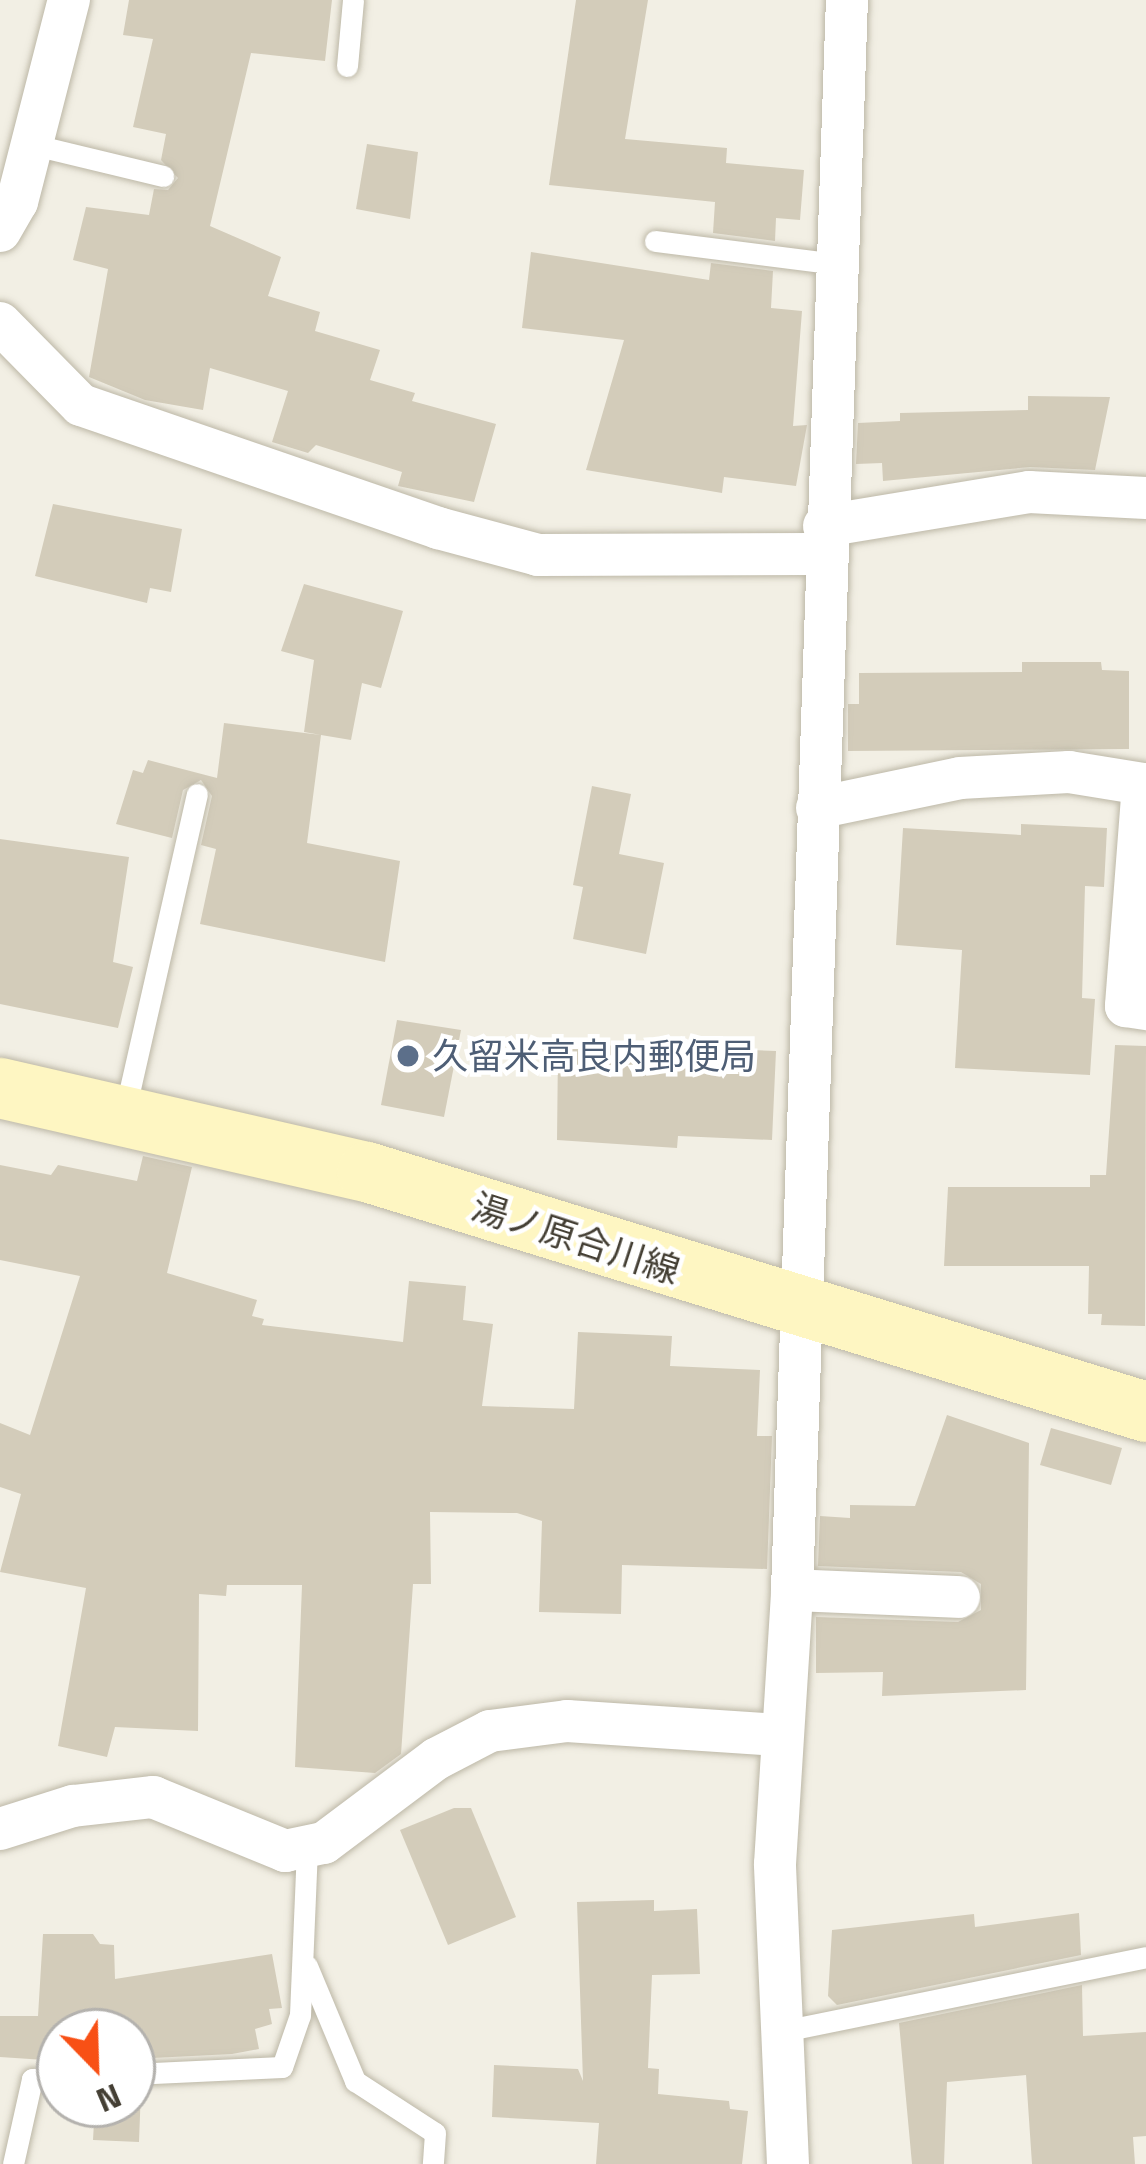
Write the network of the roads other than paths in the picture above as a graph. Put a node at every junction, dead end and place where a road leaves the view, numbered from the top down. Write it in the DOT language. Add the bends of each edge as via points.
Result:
graph roads {
  1 [pos="69,0"];
  2 [pos="352,0"];
  3 [pos="847,0"];
  4 [pos="347,66"];
  5 [pos="30,144"];
  6 [pos="163,176"];
  7 [pos="0,231"];
  8 [pos="655,241"];
  9 [pos="838,265"];
  10 [pos="0,323"];
  11 [pos="1146,498"];
  12 [pos="818,540"];
  13 [pos="1144,785"];
  14 [pos="197,794"];
  15 [pos="817,808"];
  16 [pos="1146,1009"];
  17 [pos="0,1088"];
  18 [pos="124,1115"];
  19 [pos="800,1308"];
  20 [pos="1146,1412"];
  21 [pos="793,1590"];
  22 [pos="958,1597"];
  23 [pos="779,1735"];
  24 [pos="0,1829"];
  25 [pos="308,1846"];
  26 [pos="1146,1957"];
  27 [pos="305,1960"];
  28 [pos="783,2031"];
  29 [pos="156,2073"];
  30 [pos="36,2079"];
  31 [pos="13,2164"];
  32 [pos="433,2164"];
  33 [pos="788,2164"];
  1 -- 5 [label="street"];
  2 -- 4 [label="lane"];
  3 -- 9 [label="street"];
  5 -- 6 [label="lane"];
  5 -- 7 [label="street" via="17,202"];
  8 -- 9 [label="lane"];
  9 -- 12 [label="street"];
  10 -- 12 [label="street" via="81,405 538,555"];
  11 -- 12 [label="street" via="1029,492"];
  12 -- 15 [label="street"];
  13 -- 15 [label="street" via="1069,772 960,778"];
  13 -- 16 [label="street" via="1126,1006"];
  14 -- 18 [label="lane"];
  15 -- 19 [label="street"];
  17 -- 18 [label="main road, 湯ノ原合川線"];
  18 -- 19 [label="main road, 湯ノ原合川線" via="367,1172"];
  19 -- 20 [label="main road, 湯ノ原合川線"];
  19 -- 21 [label="street"];
  21 -- 22 [label="street"];
  21 -- 23 [label="street"];
  23 -- 25 [label="street" via="567,1721 490,1731 436,1759 324,1843"];
  23 -- 28 [label="street"];
  24 -- 25 [label="street" via="74,1806 152,1797 285,1852"];
  25 -- 27 [label="lane"];
  26 -- 28 [label="lane"];
  27 -- 29 [label="lane" via="283,2067"];
  27 -- 32 [label="lane" via="355,2081 435,2133"];
  28 -- 33 [label="street"];
  30 -- 31 [label="lane"];
}
